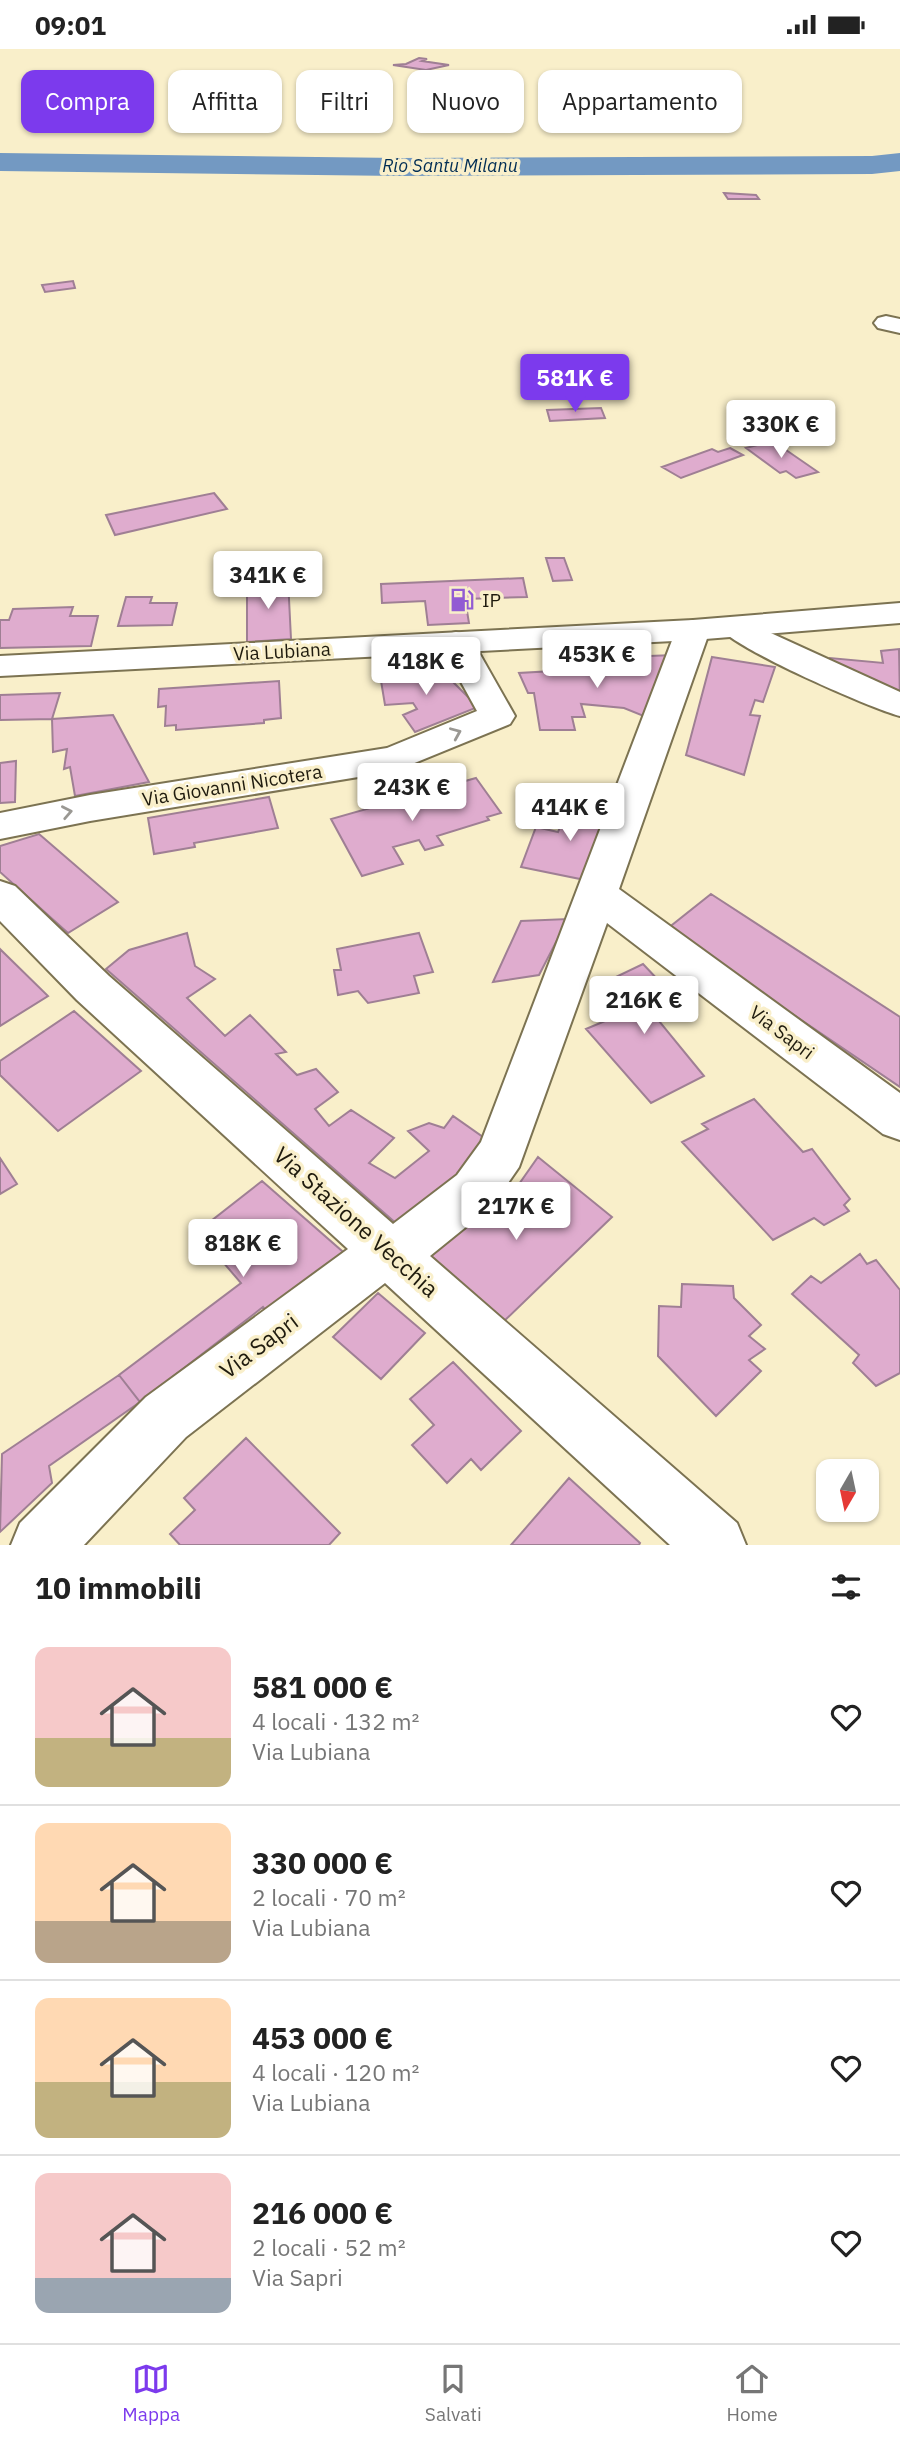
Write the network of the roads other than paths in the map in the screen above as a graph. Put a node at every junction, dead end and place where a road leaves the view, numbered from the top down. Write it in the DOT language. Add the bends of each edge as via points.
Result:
graph roads {
  1 [pos="900,613"];
  2 [pos="736,627"];
  3 [pos="693,630"];
  4 [pos="456,642"];
  5 [pos="0,666"];
  6 [pos="900,705"];
  7 [pos="0,826"];
  8 [pos="596,893"];
  9 [pos="0,896"];
  10 [pos="900,1120"];
  11 [pos="390,1252"];
  12 [pos="42,1545"];
  13 [pos="715,1545"];
  1 -- 2 [label="street, Via Lubiana"];
  2 -- 3 [label="street, Via Lubiana"];
  2 -- 6 [label="street"];
  3 -- 4 [label="street, Via Lubiana"];
  3 -- 8 [label="street, Via Sapri"];
  4 -- 5 [label="street, Via Lubiana"];
  7 -- 4 [label="street, Via Giovanni Nicotera, one-way" via="395,759 497,716"];
  8 -- 10 [label="street, Via Sapri"];
  8 -- 11 [label="street, Via Sapri" via="502,1152 475,1190 419,1236"];
  9 -- 11 [label="street, Via Stazione Vecchia" via="93,988"];
  11 -- 12 [label="street, Via Sapri" via="352,1275 166,1417"];
  11 -- 13 [label="street, Via Stazione Vecchia"];
}
